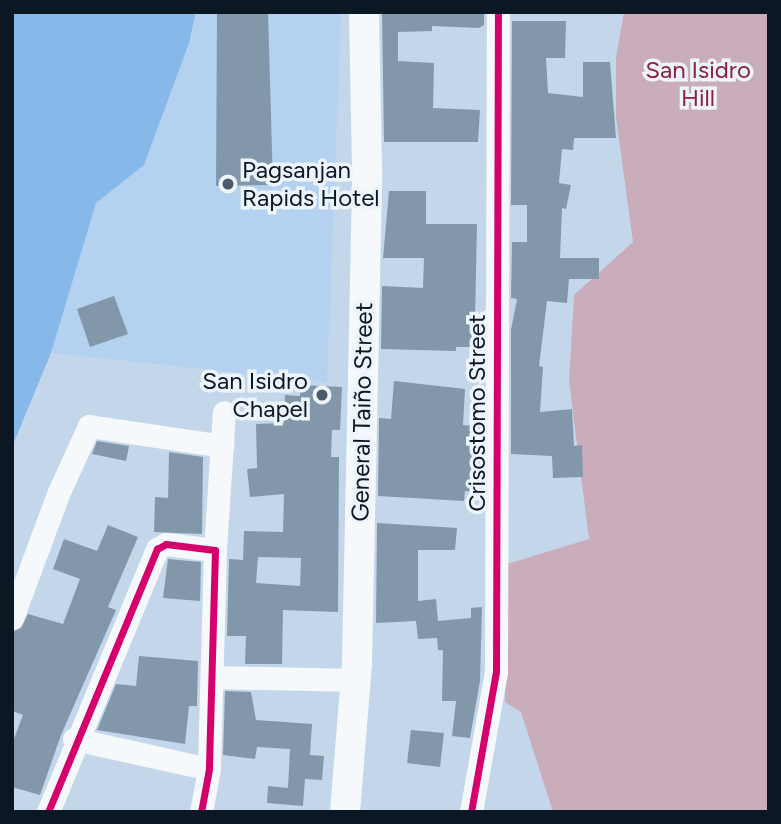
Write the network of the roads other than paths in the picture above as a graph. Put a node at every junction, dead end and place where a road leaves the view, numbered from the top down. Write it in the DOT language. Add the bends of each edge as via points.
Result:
graph roads {
  1 [pos="365,12"];
  2 [pos="498,12"];
  3 [pos="224,412"];
  4 [pos="223,446"];
  5 [pos="215,550"];
  6 [pos="12,618"];
  7 [pos="212,677"];
  8 [pos="356,680"];
  9 [pos="74,739"];
  10 [pos="209,769"];
  11 [pos="49,812"];
  12 [pos="201,812"];
  13 [pos="345,812"];
  14 [pos="471,812"];
  1 -- 8 [label="main road, General Taiño Street"];
  2 -- 14 [label="street, Crisostomo Street" via="496,672"];
  3 -- 4 [label="street"];
  4 -- 5 [label="street"];
  4 -- 6 [label="street" via="89,426"];
  5 -- 7 [label="street"];
  5 -- 9 [label="street" via="166,544 157,549"];
  7 -- 8 [label="street"];
  7 -- 10 [label="street"];
  8 -- 13 [label="main road, General Taiño Street"];
  9 -- 10 [label="street"];
  9 -- 11 [label="street"];
  10 -- 12 [label="street"];
}
